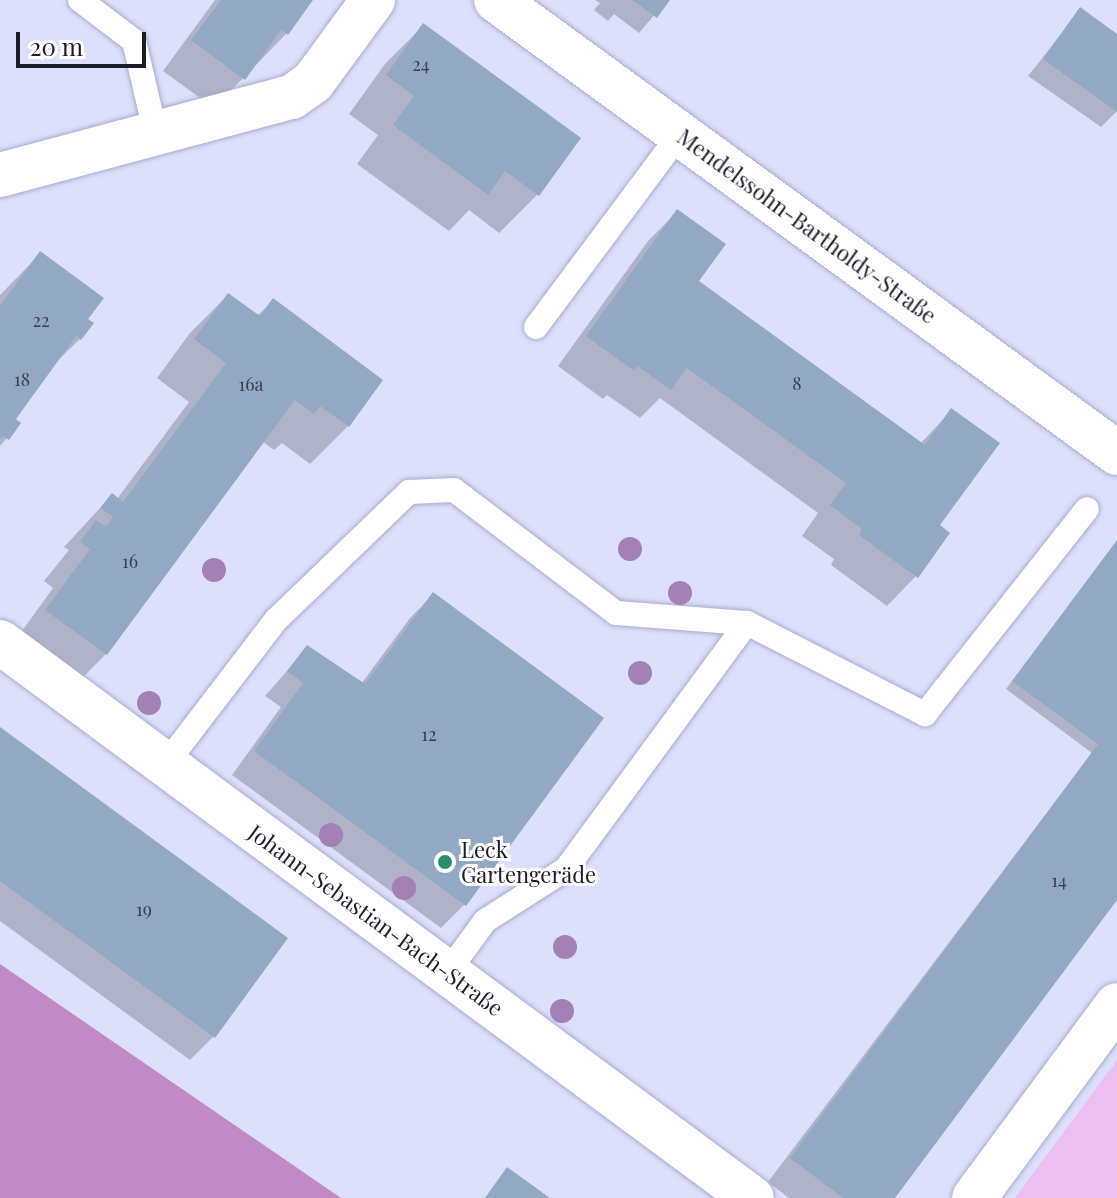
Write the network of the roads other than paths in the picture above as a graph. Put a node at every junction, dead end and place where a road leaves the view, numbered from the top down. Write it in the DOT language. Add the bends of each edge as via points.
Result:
graph roads {
  1 [pos="80,0"];
  2 [pos="373,0"];
  3 [pos="496,0"];
  4 [pos="680,134"];
  5 [pos="156,135"];
  6 [pos="0,175"];
  7 [pos="536,327"];
  8 [pos="1117,453"];
  9 [pos="1087,509"];
  10 [pos="747,623"];
  11 [pos="0,642"];
  12 [pos="165,765"];
  13 [pos="447,973"];
  14 [pos="1117,1005"];
  15 [pos="752,1198"];
  16 [pos="974,1198"];
  1 -- 5 [label="lane" via="134,41"];
  2 -- 5 [label="street" via="313,82 292,97"];
  3 -- 4 [label="street, Mendelssohn-Bartholdy-Straße"];
  4 -- 7 [label="lane"];
  4 -- 8 [label="street, Mendelssohn-Bartholdy-Straße"];
  5 -- 6 [label="street"];
  9 -- 10 [label="lane" via="925,714"];
  10 -- 12 [label="lane" via="616,613 454,490 409,492 276,620"];
  10 -- 13 [label="lane" via="566,869 485,921"];
  11 -- 12 [label="street, Johann-Sebastian-Bach-Straße"];
  12 -- 13 [label="street, Johann-Sebastian-Bach-Straße"];
  13 -- 15 [label="street, Johann-Sebastian-Bach-Straße"];
  14 -- 16 [label="street"];
}
